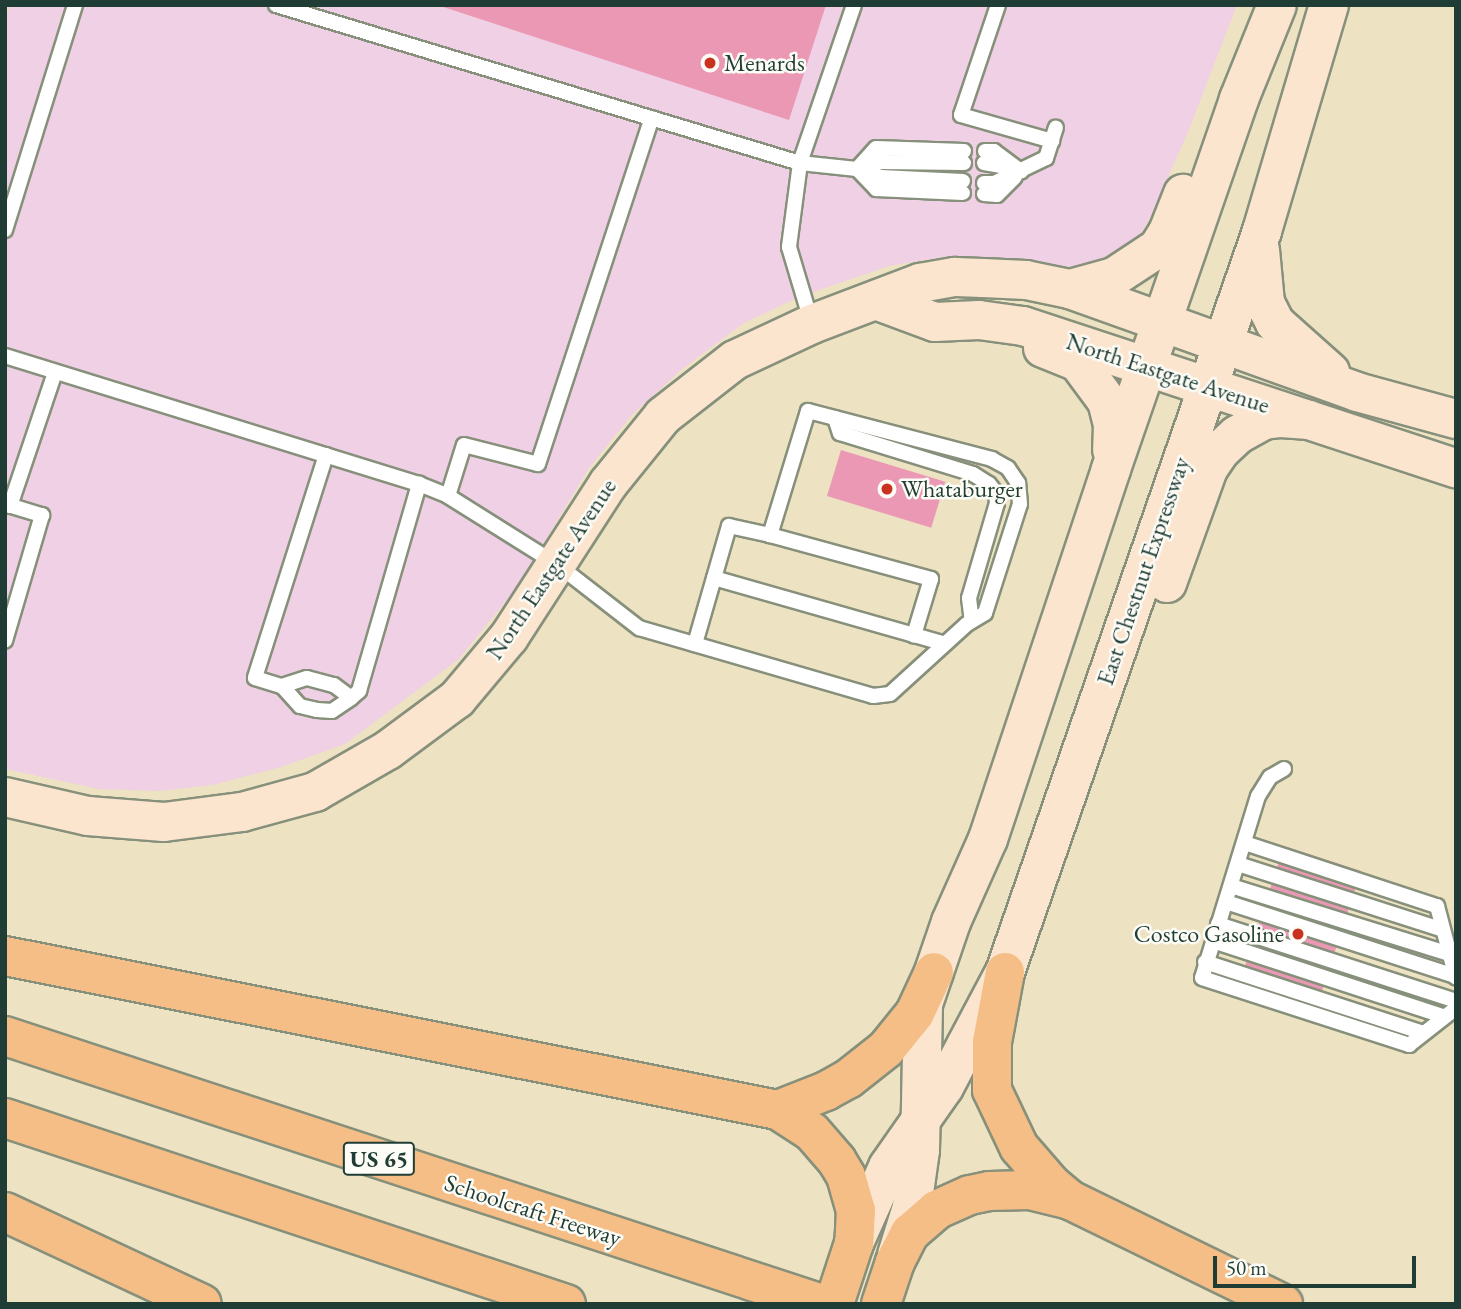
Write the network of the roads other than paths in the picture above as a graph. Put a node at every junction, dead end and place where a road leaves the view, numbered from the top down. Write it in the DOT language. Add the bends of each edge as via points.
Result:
graph roads {
  1 [pos="75,5"];
  2 [pos="276,5"];
  3 [pos="853,5"];
  4 [pos="998,5"];
  5 [pos="1277,5"];
  6 [pos="1329,5"];
  7 [pos="1239,99"];
  8 [pos="652,118"];
  9 [pos="964,157"];
  10 [pos="984,157"];
  11 [pos="800,163"];
  12 [pos="857,169"];
  13 [pos="1021,171"];
  14 [pos="963,187"];
  15 [pos="984,189"];
  16 [pos="5,230"];
  17 [pos="1262,231"];
  18 [pos="1070,289"];
  19 [pos="878,301"];
  20 [pos="935,322"];
  21 [pos="1162,323"];
  22 [pos="812,324"];
  23 [pos="1222,343"];
  24 [pos="5,356"];
  25 [pos="1147,366"];
  26 [pos="55,372"];
  27 [pos="1208,386"];
  28 [pos="1357,392"];
  29 [pos="835,418"];
  30 [pos="1456,419"];
  31 [pos="1309,420"];
  32 [pos="326,455"];
  33 [pos="1456,468"];
  34 [pos="1111,469"];
  35 [pos="419,484"];
  36 [pos="448,496"];
  37 [pos="8,505"];
  38 [pos="770,535"];
  39 [pos="558,565"];
  40 [pos="714,579"];
  41 [pos="972,621"];
  42 [pos="914,635"];
  43 [pos="5,641"];
  44 [pos="695,644"];
  45 [pos="945,644"];
  46 [pos="282,687"];
  47 [pos="351,698"];
  48 [pos="1284,769"];
  49 [pos="5,797"];
  50 [pos="1245,843"];
  51 [pos="1238,864"];
  52 [pos="1231,886"];
  53 [pos="1226,902"];
  54 [pos="1219,924"];
  55 [pos="1441,929"];
  56 [pos="1213,941"];
  57 [pos="1449,954"];
  58 [pos="5,956"];
  59 [pos="934,972"];
  60 [pos="1005,972"];
  61 [pos="1455,977"];
  62 [pos="1456,1001"];
  63 [pos="1450,1012"];
  64 [pos="5,1036"];
  65 [pos="778,1110"];
  66 [pos="5,1118"];
  67 [pos="921,1120"];
  68 [pos="1070,1200"];
  69 [pos="5,1212"];
  70 [pos="854,1243"];
  71 [pos="895,1262"];
  72 [pos="202,1304"];
  73 [pos="566,1304"];
  74 [pos="822,1304"];
  75 [pos="834,1304"];
  76 [pos="881,1304"];
  77 [pos="1283,1304"];
  1 -- 16 [label="lane"];
  2 -- 8 [label="lane"];
  3 -- 11 [label="lane"];
  4 -- 13 [label="lane" via="961,115 1054,135 1046,158"];
  5 -- 7 [label="street, East Chestnut Expressway"];
  6 -- 17 [label="street, East Chestnut Expressway"];
  7 -- 18 [label="street" via="1205,149 1158,248 1114,277"];
  7 -- 21 [label="street, East Chestnut Expressway"];
  8 -- 11 [label="lane"];
  8 -- 36 [label="lane" via="538,464 464,445"];
  9 -- 12 [label="lane" via="876,148"];
  10 -- 13 [label="lane"];
  11 -- 12 [label="lane"];
  11 -- 22 [label="lane" via="789,247"];
  12 -- 14 [label="lane" via="876,189"];
  13 -- 15 [label="lane"];
  17 -- 23 [label="street, East Chestnut Expressway"];
  17 -- 28 [label="street" via="1260,277 1275,323"];
  18 -- 19 [label="street, North Eastgate Avenue" via="1026,280 955,277 920,283"];
  18 -- 21 [label="street, North Eastgate Avenue"];
  19 -- 20 [label="street, North Eastgate Avenue"];
  19 -- 22 [label="street, North Eastgate Avenue"];
  20 -- 25 [label="street, North Eastgate Avenue" via="979,320 1023,326"];
  20 -- 34 [label="street" via="1032,344 1078,362 1107,401 1114,425"];
  21 -- 23 [label="street, North Eastgate Avenue"];
  21 -- 25 [label="street, East Chestnut Expressway"];
  22 -- 39 [label="street, North Eastgate Avenue" via="735,360 663,416 608,484"];
  23 -- 27 [label="street, East Chestnut Expressway"];
  23 -- 28 [label="street, North Eastgate Avenue"];
  24 -- 26 [label="lane"];
  25 -- 27 [label="street, North Eastgate Avenue"];
  25 -- 34 [label="street, East Chestnut Expressway"];
  26 -- 32 [label="lane"];
  26 -- 37 [label="lane"];
  27 -- 31 [label="street, North Eastgate Avenue"];
  27 -- 60 [label="street, East Chestnut Expressway"];
  28 -- 30 [label="street, North Eastgate Avenue"];
  29 -- 38 [label="lane" via="808,411"];
  29 -- 41 [label="lane" via="840,433 973,474 996,493 998,503 969,598"];
  29 -- 41 [label="lane" via="992,459 1008,468 1017,483 1020,504 985,612"];
  31 -- 33 [label="street, North Eastgate Avenue"];
  31 -- 60 [label="street" via="1264,421 1230,442 1208,470 1036,942"];
  32 -- 35 [label="lane"];
  32 -- 46 [label="lane" via="256,678"];
  34 -- 59 [label="street, East Chestnut Expressway" via="996,817"];
  35 -- 36 [label="lane"];
  35 -- 47 [label="lane" via="362,685"];
  36 -- 39 [label="lane"];
  37 -- 43 [label="lane" via="43,515"];
  38 -- 40 [label="lane" via="729,526"];
  38 -- 42 [label="lane" via="930,579"];
  39 -- 44 [label="lane" via="639,628"];
  39 -- 49 [label="street, North Eastgate Avenue" via="509,638 457,699 388,750 315,792 242,812 164,822 88,816"];
  40 -- 42 [label="lane"];
  40 -- 44 [label="lane"];
  41 -- 45 [label="lane"];
  42 -- 45 [label="lane"];
  44 -- 45 [label="lane" via="873,696 890,694"];
  46 -- 47 [label="lane" via="307,678 334,685"];
  46 -- 47 [label="lane" via="300,706 317,710 332,711"];
  48 -- 50 [label="lane" via="1270,777 1258,796"];
  50 -- 51 [label="lane"];
  50 -- 55 [label="lane" via="1437,906"];
  51 -- 52 [label="lane"];
  51 -- 55 [label="lane"];
  52 -- 53 [label="lane"];
  52 -- 57 [label="lane"];
  53 -- 54 [label="lane"];
  53 -- 61 [label="lane"];
  54 -- 56 [label="lane"];
  54 -- 62 [label="lane"];
  55 -- 57 [label="lane"];
  56 -- 63 [label="lane"];
  56 -- 63 [label="lane" via="1202,978 1409,1045"];
  57 -- 61 [label="lane"];
  58 -- 65 [label="main road"];
  59 -- 65 [label="main road" via="915,1013 886,1049 848,1079"];
  59 -- 67 [label="street, East Chestnut Expressway" via="923,1004"];
  60 -- 67 [label="street, East Chestnut Expressway" via="964,1052"];
  60 -- 68 [label="main road" via="992,1042 992,1090 1019,1147"];
  64 -- 74 [label="main road, Schoolcraft Freeway / US 65"];
  65 -- 70 [label="main road" via="812,1132 842,1168 856,1210"];
  66 -- 73 [label="main road"];
  67 -- 70 [label="street, East Chestnut Expressway" via="888,1167"];
  67 -- 71 [label="street, East Chestnut Expressway" via="917,1179"];
  68 -- 71 [label="main road" via="1030,1190 970,1195 922,1220 902,1244"];
  68 -- 77 [label="main road"];
  69 -- 72 [label="main road"];
  70 -- 75 [label="main road, East Chestnut Expressway"];
  71 -- 76 [label="main road, East Chestnut Expressway"];
}
